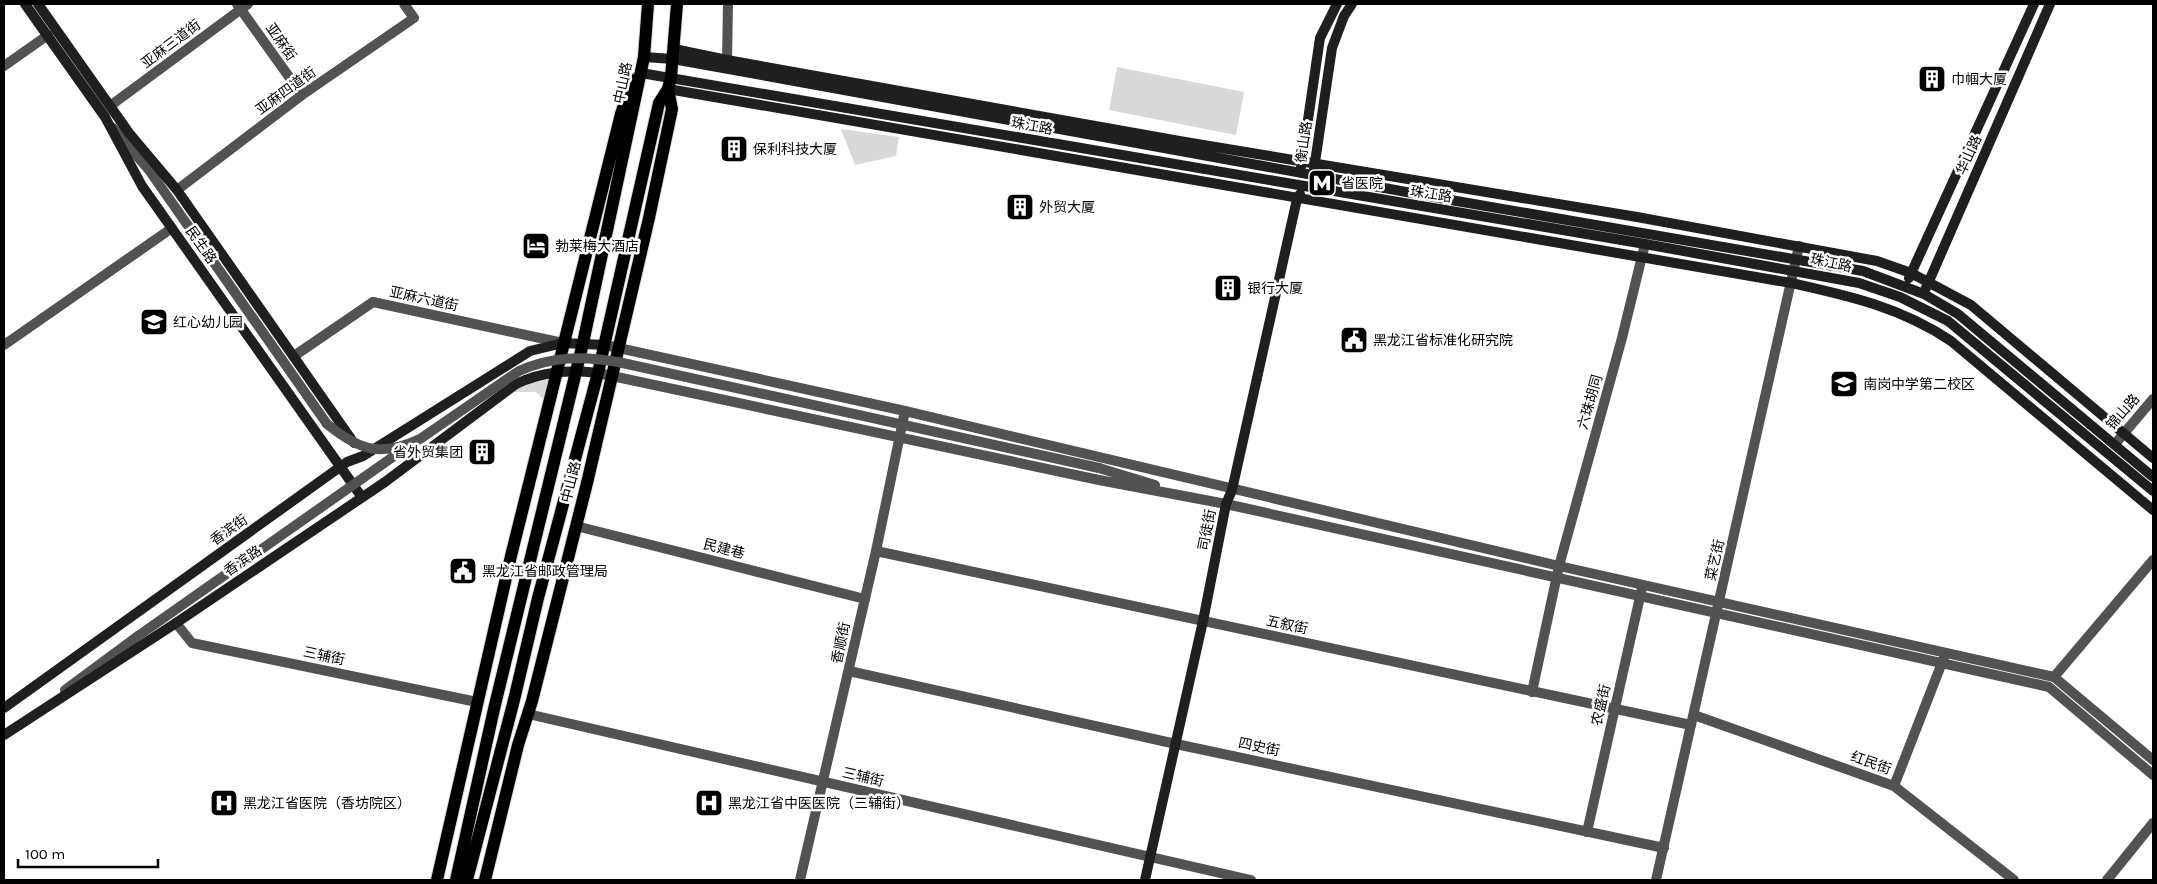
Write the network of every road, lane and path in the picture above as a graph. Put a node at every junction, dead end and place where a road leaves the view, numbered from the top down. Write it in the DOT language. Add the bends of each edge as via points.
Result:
graph roads {
  1 [pos="26,4"];
  2 [pos="38,4"];
  3 [pos="404,4"];
  4 [pos="648,4"];
  5 [pos="677,4"];
  6 [pos="728,4"];
  7 [pos="1337,4"];
  8 [pos="1352,4"];
  9 [pos="2034,4"];
  10 [pos="2050,4"];
  11 [pos="242,5"];
  12 [pos="48,36"];
  13 [pos="674,54"];
  14 [pos="644,57"];
  15 [pos="727,60"];
  16 [pos="4,66"];
  17 [pos="641,73"];
  18 [pos="669,83"];
  19 [pos="302,95"];
  20 [pos="110,106"];
  21 [pos="105,117"];
  22 [pos="1302,161"];
  23 [pos="1314,169"];
  24 [pos="1300,172"];
  25 [pos="1304,187"];
  26 [pos="177,190"];
  27 [pos="1297,199"];
  28 [pos="172,228"];
  29 [pos="1645,244"];
  30 [pos="1798,246"];
  31 [pos="1642,258"];
  32 [pos="1796,259"];
  33 [pos="1794,270"];
  34 [pos="1911,273"];
  35 [pos="1928,282"];
  36 [pos="1791,283"];
  37 [pos="1905,286"];
  38 [pos="1924,294"];
  39 [pos="1900,297"];
  40 [pos="1919,306"];
  41 [pos="1895,310"];
  42 [pos="1914,319"];
  43 [pos="563,343"];
  44 [pos="583,343"];
  45 [pos="4,345"];
  46 [pos="604,345"];
  47 [pos="618,349"];
  48 [pos="294,356"];
  49 [pos="556,371"];
  50 [pos="577,371"];
  51 [pos="605,375"];
  52 [pos="2153,399"];
  53 [pos="905,411"];
  54 [pos="2124,434"];
  55 [pos="900,437"];
  56 [pos="420,438"];
  57 [pos="2115,444"];
  58 [pos="363,456"];
  59 [pos="2153,458"];
  60 [pos="340,467"];
  61 [pos="2153,476"];
  62 [pos="1232,490"];
  63 [pos="2153,491"];
  64 [pos="362,496"];
  65 [pos="1208,501"];
  66 [pos="1226,504"];
  67 [pos="2153,510"];
  68 [pos="576,526"];
  69 [pos="537,528"];
  70 [pos="876,551"];
  71 [pos="511,556"];
  72 [pos="2153,560"];
  73 [pos="1559,566"];
  74 [pos="565,568"];
  75 [pos="1556,578"];
  76 [pos="524,582"];
  77 [pos="1643,584"];
  78 [pos="1640,597"];
  79 [pos="538,598"];
  80 [pos="865,599"];
  81 [pos="1719,602"];
  82 [pos="1716,614"];
  83 [pos="1203,621"];
  84 [pos="176,623"];
  85 [pos="1946,652"];
  86 [pos="1942,664"];
  87 [pos="849,671"];
  88 [pos="2054,677"];
  89 [pos="499,687"];
  90 [pos="1532,692"];
  91 [pos="514,700"];
  92 [pos="477,702"];
  93 [pos="4,708"];
  94 [pos="1614,709"];
  95 [pos="528,714"];
  96 [pos="32,715"];
  97 [pos="1694,715"];
  98 [pos="1692,725"];
  99 [pos="4,735"];
  100 [pos="469,744"];
  101 [pos="518,744"];
  102 [pos="1176,744"];
  103 [pos="2153,760"];
  104 [pos="2153,775"];
  105 [pos="823,782"];
  106 [pos="1894,786"];
  107 [pos="2153,823"];
  108 [pos="1587,832"];
  109 [pos="1664,848"];
  110 [pos="1150,858"];
  111 [pos="437,880"];
  112 [pos="456,880"];
  113 [pos="468,880"];
  114 [pos="485,880"];
  115 [pos="800,880"];
  116 [pos="1145,880"];
  117 [pos="1251,880"];
  118 [pos="1656,880"];
  119 [pos="2014,880"];
  120 [pos="2107,880"];
  1 -- 12 [label="main road, 民生路"];
  2 -- 20 [label="main road, 民生路"];
  3 -- 19 [label="street, 亚麻四道街" via="414,18"];
  4 -- 14 [label="main road, 中山路"];
  5 -- 13 [label="main road, 中山路"];
  6 -- 15 [label="street"];
  7 -- 22 [label="main road, 衡山路" via="1320,38"];
  8 -- 23 [label="main road, 衡山路" via="1332,48"];
  9 -- 34 [label="main road, 华山路"];
  10 -- 35 [label="main road, 华山路"];
  11 -- 19 [label="street, 亚麻街"];
  11 -- 20 [label="street, 亚麻三道街"];
  12 -- 16 [label="street"];
  12 -- 21 [label="main road, 民生路"];
  13 -- 14 [label="main road, 珠江路"];
  13 -- 15 [label="main road, 珠江路"];
  13 -- 18 [label="main road, 中山路"];
  13 -- 24 [label="main road, 珠江路"];
  14 -- 17 [label="main road, 中山路"];
  15 -- 22 [label="main road, 珠江路"];
  17 -- 18 [label="main road, 珠江路"];
  17 -- 43 [label="main road" via="629,90 620,114"];
  17 -- 44 [label="main road, 中山路"];
  18 -- 25 [label="main road, 珠江路"];
  18 -- 27 [label="main road, 珠江路"];
  18 -- 46 [label="main road, 中山路" via="659,103"];
  18 -- 47 [label="main road, 中山路" via="672,108"];
  19 -- 26 [label="street, 亚麻四道街"];
  20 -- 26 [label="main road, 民生路"];
  21 -- 28 [label="main road, 民生路" via="142,186"];
  21 -- 56 [label="street, bridge" via="149,170 327,424 351,442 366,448 391,449"];
  22 -- 23 [label="main road, 珠江路"];
  22 -- 24 [label="main road, 衡山路"];
  23 -- 24 [label="main road, 珠江路"];
  23 -- 25 [label="main road, 衡山路"];
  23 -- 30 [label="main road, 珠江路"];
  23 -- 32 [label="main road, 珠江路" via="1445,199"];
  24 -- 25 [label="main road, 衡山路"];
  25 -- 27 [label="main road, 司徒街"];
  25 -- 29 [label="main road, 珠江路"];
  26 -- 48 [label="main road, 民生路"];
  27 -- 31 [label="main road, 珠江路"];
  27 -- 62 [label="main road, 司徒街"];
  28 -- 45 [label="street"];
  28 -- 60 [label="main road, 民生路"];
  29 -- 31 [label="street, 六珠胡同"];
  29 -- 33 [label="main road, 珠江路"];
  30 -- 32 [label="street, 菜艺街"];
  30 -- 34 [label="main road, 珠江路" via="1878,261"];
  31 -- 36 [label="main road, 珠江路"];
  31 -- 73 [label="street, 六珠胡同"];
  32 -- 33 [label="street, 菜艺街"];
  32 -- 37 [label="main road, 珠江路" via="1864,272"];
  33 -- 36 [label="street, 菜艺街"];
  33 -- 39 [label="main road, 珠江路" via="1859,283"];
  34 -- 35 [label="main road, 珠江路"];
  34 -- 37 [label="main road, 华山路"];
  35 -- 38 [label="main road, 华山路"];
  35 -- 54 [label="main road, 珠江路" via="1972,305"];
  36 -- 41 [label="main road, 珠江路"];
  36 -- 81 [label="street, 菜艺街"];
  37 -- 38 [label="main road, 珠江路"];
  37 -- 39 [label="main road, 华山路"];
  38 -- 40 [label="main road, 华山路"];
  38 -- 57 [label="main road, 珠江路" via="1968,321"];
  39 -- 40 [label="main road, 珠江路"];
  39 -- 41 [label="main road, 华山路"];
  40 -- 42 [label="main road, 华山路"];
  40 -- 63 [label="main road, 珠江路" via="1976,343"];
  41 -- 42 [label="main road, 珠江路"];
  42 -- 67 [label="main road, 珠江路" via="1965,352"];
  43 -- 44 [label="main road, 香滨街"];
  43 -- 48 [label="street, 亚麻六道街" via="373,302"];
  43 -- 49 [label="main road"];
  43 -- 58 [label="main road, 香滨街" via="530,351"];
  44 -- 46 [label="main road, 香滨街"];
  44 -- 50 [label="main road, 中山路"];
  46 -- 47 [label="street"];
  46 -- 51 [label="main road, 中山路"];
  47 -- 51 [label="main road, 中山路"];
  47 -- 53 [label="street"];
  48 -- 58 [label="main road, 民生路"];
  49 -- 50 [label="main road, 香滨路"];
  49 -- 64 [label="main road, 香滨路" via="524,380"];
  49 -- 71 [label="main road"];
  50 -- 51 [label="main road, 香滨路"];
  50 -- 69 [label="main road, 中山路"];
  51 -- 55 [label="street"];
  51 -- 68 [label="main road, 中山路"];
  51 -- 79 [label="main road, 中山路"];
  52 -- 54 [label="street, 锦山路"];
  53 -- 55 [label="street, 香顺街"];
  53 -- 62 [label="street"];
  54 -- 57 [label="street, 锦山路"];
  54 -- 59 [label="main road, 珠江路"];
  55 -- 65 [label="street"];
  55 -- 70 [label="street, 香顺街"];
  56 -- 65 [label="street, bridge" via="519,370 532,364 571,357 618,362 1098,468"];
  56 -- 96 [label="street, bridge" via="138,636"];
  57 -- 61 [label="main road, 珠江路"];
  58 -- 60 [label="main road, 香滨街"];
  60 -- 64 [label="main road, 民生路"];
  60 -- 93 [label="main road, 香滨街"];
  62 -- 66 [label="main road, 司徒街"];
  62 -- 73 [label="street"];
  64 -- 84 [label="main road, 香滨路"];
  65 -- 66 [label="street"];
  66 -- 75 [label="street"];
  66 -- 83 [label="main road, 司徒街"];
  68 -- 74 [label="main road, 中山路"];
  68 -- 80 [label="street, 民建巷"];
  69 -- 71 [label="main road" via="523,548"];
  69 -- 76 [label="main road, 中山路"];
  70 -- 80 [label="street, 香顺街"];
  70 -- 83 [label="street, 五叙街"];
  71 -- 76 [label="main road"];
  71 -- 92 [label="main road"];
  72 -- 88 [label="street"];
  73 -- 75 [label="street, 六珠胡同"];
  73 -- 77 [label="street"];
  74 -- 79 [label="main road"];
  74 -- 95 [label="main road, 中山路"];
  75 -- 78 [label="street"];
  75 -- 90 [label="street, 六珠胡同"];
  76 -- 89 [label="main road, 中山路"];
  77 -- 78 [label="street, 农盛街"];
  77 -- 81 [label="street"];
  78 -- 82 [label="street"];
  78 -- 94 [label="street, 农盛街"];
  79 -- 91 [label="main road, 中山路"];
  80 -- 87 [label="street, 香顺街"];
  81 -- 82 [label="street, 菜艺街"];
  81 -- 85 [label="street"];
  82 -- 86 [label="street"];
  82 -- 97 [label="street, 菜艺街"];
  83 -- 90 [label="street, 五叙街"];
  83 -- 102 [label="main road, 司徒街"];
  84 -- 92 [label="street, 三辅街" via="192,643"];
  84 -- 96 [label="main road, 香滨路"];
  85 -- 86 [label="street"];
  85 -- 88 [label="street"];
  86 -- 104 [label="street" via="2049,688"];
  86 -- 106 [label="street"];
  87 -- 102 [label="street, 四史街"];
  87 -- 105 [label="street, 香顺街"];
  88 -- 103 [label="street"];
  89 -- 100 [label="main road"];
  89 -- 112 [label="main road, 中山路"];
  90 -- 94 [label="street, 五叙街"];
  91 -- 101 [label="main road"];
  91 -- 113 [label="main road, 中山路"];
  92 -- 100 [label="main road"];
  94 -- 98 [label="street, 五叙街"];
  94 -- 108 [label="street, 农盛街"];
  95 -- 101 [label="main road, 中山路"];
  95 -- 105 [label="street, 三辅街"];
  96 -- 99 [label="main road, 香滨路"];
  97 -- 98 [label="street, 菜艺街"];
  97 -- 106 [label="street, 红民街"];
  98 -- 109 [label="street, 菜艺街"];
  100 -- 111 [label="main road"];
  101 -- 114 [label="main road, 中山路"];
  102 -- 108 [label="street, 四史街"];
  102 -- 110 [label="main road, 司徒街"];
  105 -- 110 [label="street, 三辅街"];
  105 -- 115 [label="street, 香顺街"];
  106 -- 119 [label="street, 红民街"];
  107 -- 120 [label="street"];
  108 -- 109 [label="street, 四史街"];
  109 -- 118 [label="street, 菜艺街"];
  110 -- 116 [label="main road, 司徒街"];
  110 -- 117 [label="street, 三辅街"];
}
